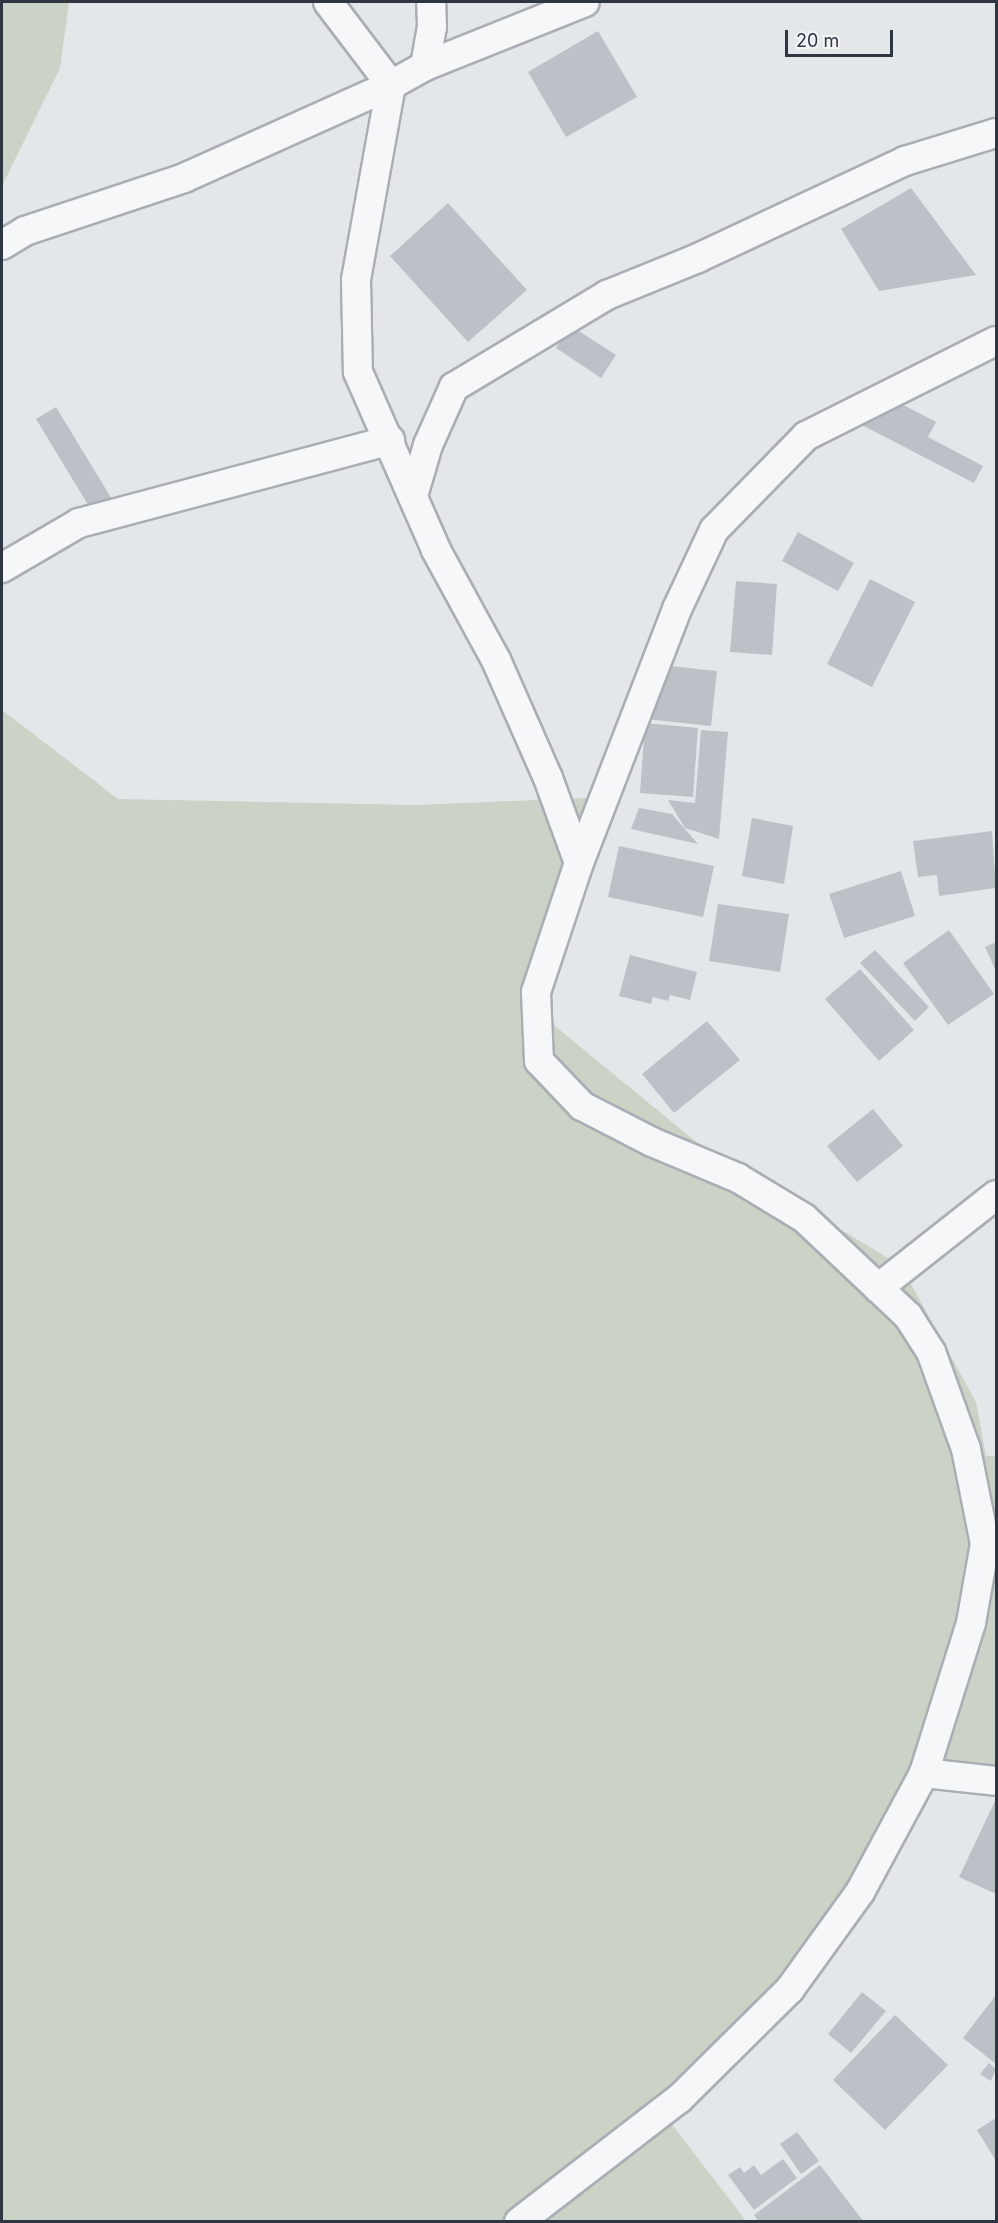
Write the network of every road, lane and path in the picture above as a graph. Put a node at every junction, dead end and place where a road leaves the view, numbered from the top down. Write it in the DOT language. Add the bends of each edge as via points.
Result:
graph roads {
  1 [pos="327,2"];
  2 [pos="431,2"];
  3 [pos="585,2"];
  4 [pos="425,66"];
  5 [pos="391,85"];
  6 [pos="996,133"];
  7 [pos="2,245"];
  8 [pos="996,340"];
  9 [pos="390,440"];
  10 [pos="413,496"];
  11 [pos="2,568"];
  12 [pos="579,863"];
  13 [pos="996,1195"];
  14 [pos="878,1288"];
  15 [pos="924,1773"];
  16 [pos="996,1781"];
  17 [pos="519,2222"];
  1 -- 5 [label="street"];
  2 -- 4 [label="street" via="432,27"];
  3 -- 4 [label="street"];
  4 -- 5 [label="street"];
  5 -- 7 [label="street" via="184,178 25,231"];
  5 -- 9 [label="street" via="356,280 358,372"];
  6 -- 10 [label="street" via="905,161 698,258 608,295 454,387 428,445"];
  8 -- 12 [label="street" via="806,436 714,530 677,609"];
  9 -- 10 [label="street"];
  9 -- 11 [label="street" via="79,523"];
  10 -- 12 [label="street" via="436,550 496,660 548,778"];
  12 -- 14 [label="street" via="536,992 539,1061 582,1106 652,1142 738,1178 804,1218"];
  13 -- 14 [label="street"];
  14 -- 15 [label="street" via="908,1316 931,1352 966,1449 985,1544 971,1623"];
  15 -- 16 [label="street"];
  15 -- 17 [label="street" via="860,1892 790,1989 679,2100"];
}
